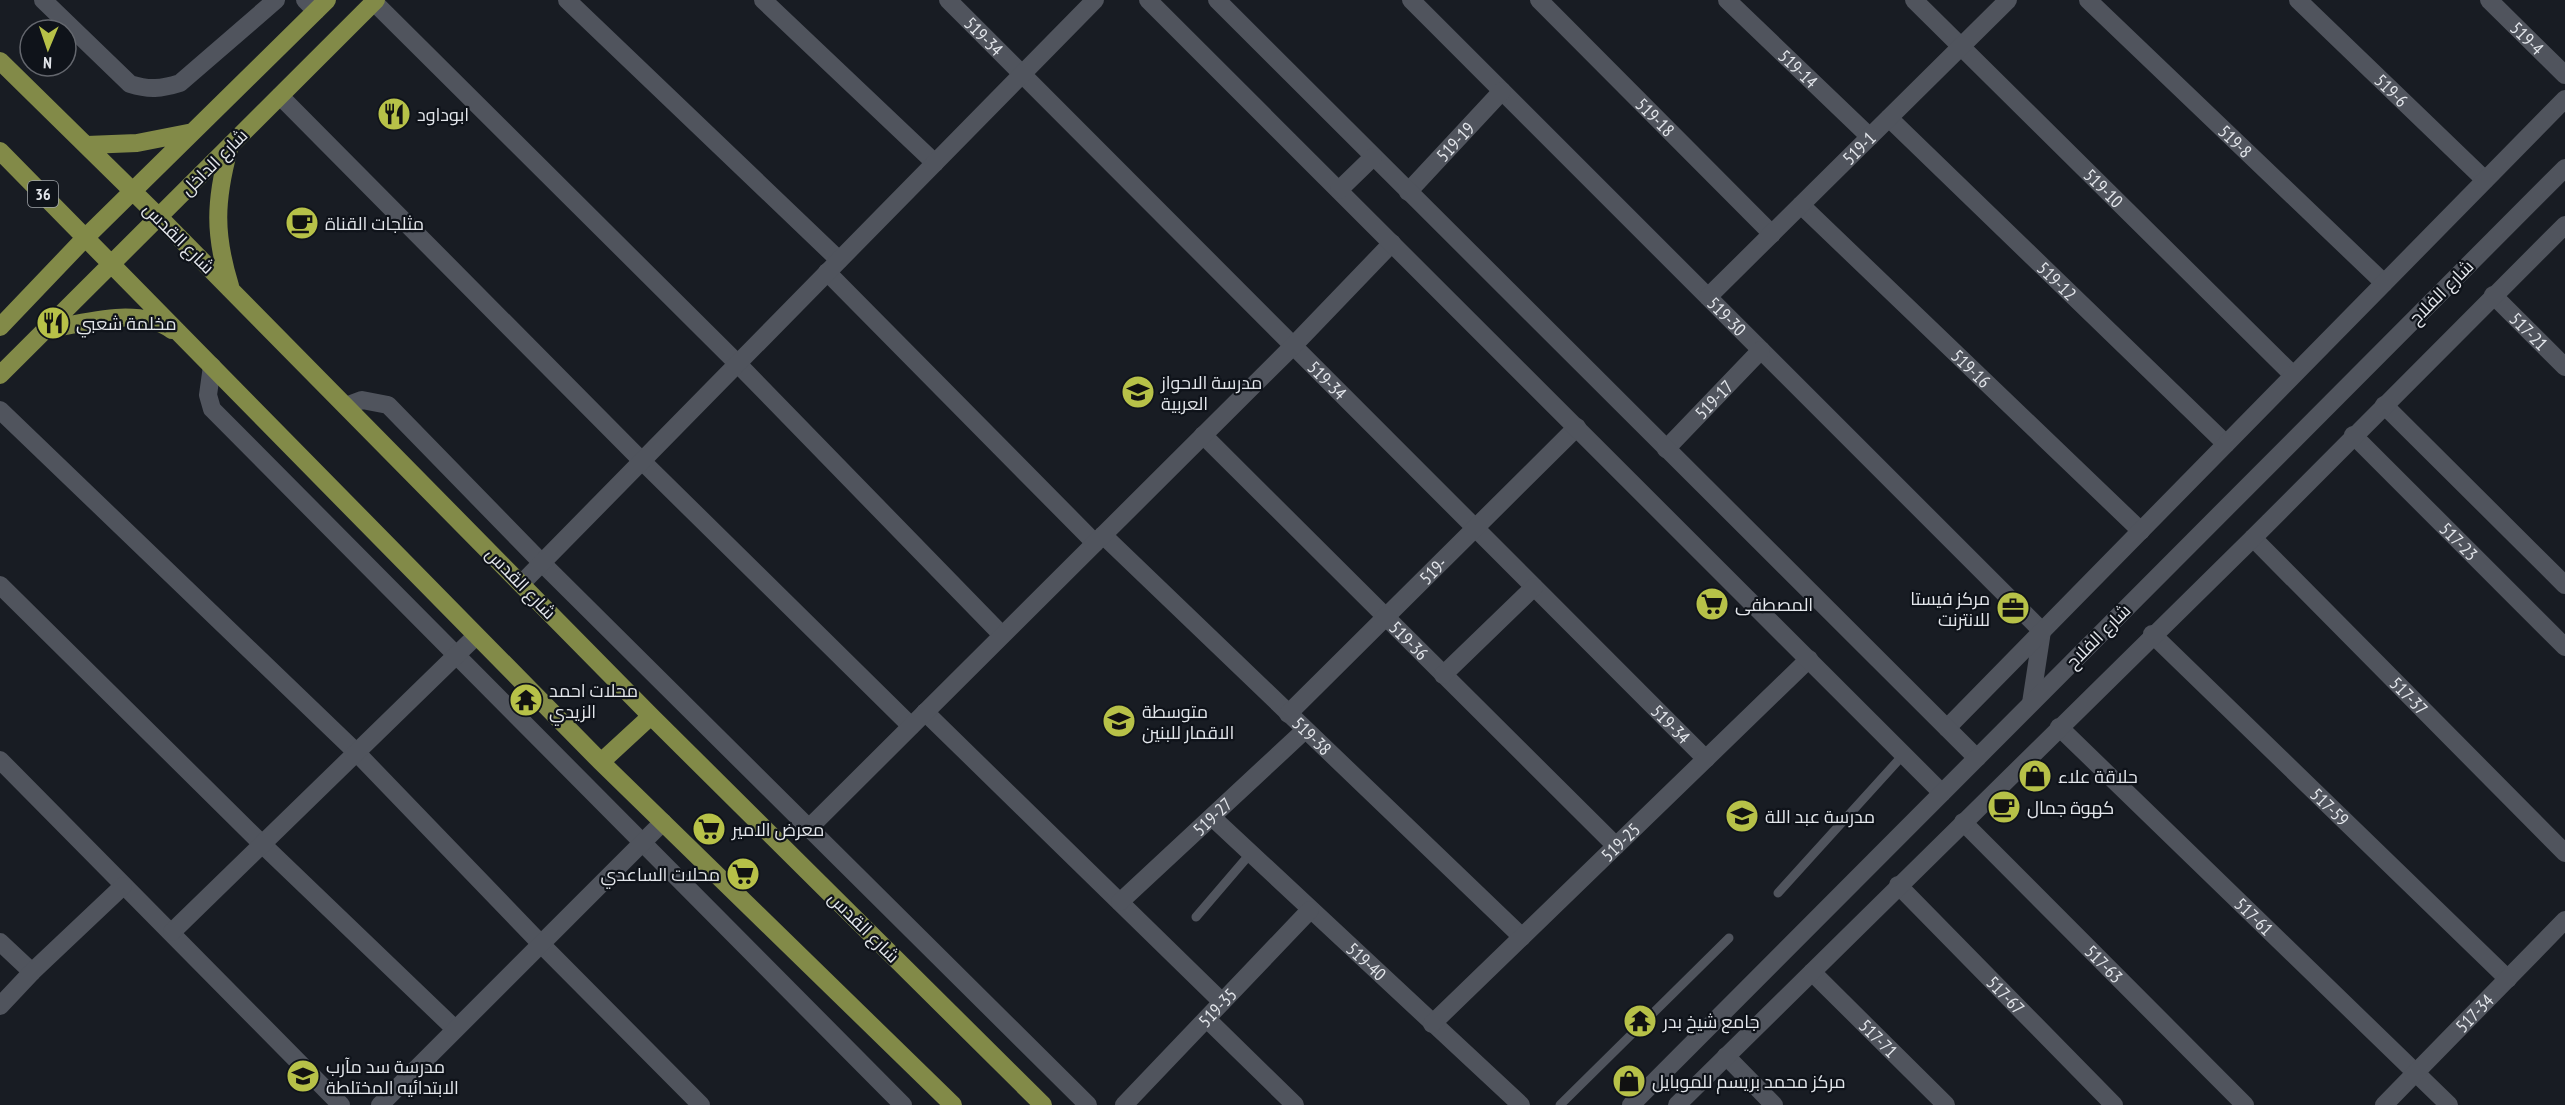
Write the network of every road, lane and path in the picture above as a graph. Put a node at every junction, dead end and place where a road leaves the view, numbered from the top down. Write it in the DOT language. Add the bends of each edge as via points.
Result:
graph roads {
  1 [pos="43,0"];
  2 [pos="276,0"];
  3 [pos="567,0"];
  4 [pos="763,0"];
  5 [pos="948,0"];
  6 [pos="1095,0"];
  7 [pos="1148,0"];
  8 [pos="1217,0"];
  9 [pos="1411,0"];
  10 [pos="1539,0"];
  11 [pos="1727,0"];
  12 [pos="1914,0"];
  13 [pos="2008,0"];
  14 [pos="2088,0"];
  15 [pos="2298,0"];
  16 [pos="2489,0"];
  17 [pos="375,1"];
  18 [pos="316,4"];
  19 [pos="1961,46"];
  20 [pos="0,61"];
  21 [pos="1022,74"];
  22 [pos="2565,75"];
  23 [pos="1502,91"];
  24 [pos="280,96"];
  25 [pos="2565,99"];
  26 [pos="1889,118"];
  27 [pos="195,131"];
  28 [pos="1870,137"];
  29 [pos="87,145"];
  30 [pos="230,146"];
  31 [pos="0,151"];
  32 [pos="1373,157"];
  33 [pos="935,163"];
  34 [pos="2565,168"];
  35 [pos="2485,180"];
  36 [pos="1339,190"];
  37 [pos="133,192"];
  38 [pos="1408,192"];
  39 [pos="1801,205"];
  40 [pos="159,217"];
  41 [pos="2565,225"];
  42 [pos="1772,234"];
  43 [pos="85,238"];
  44 [pos="1392,243"];
  45 [pos="112,264"];
  46 [pos="833,266"];
  47 [pos="2384,283"];
  48 [pos="232,290"];
  49 [pos="2493,295"];
  50 [pos="1708,297"];
  51 [pos="0,327"];
  52 [pos="45,330"];
  53 [pos="188,342"];
  54 [pos="1293,346"];
  55 [pos="1761,350"];
  56 [pos="738,364"];
  57 [pos="212,366"];
  58 [pos="2565,367"];
  59 [pos="0,375"];
  60 [pos="2294,375"];
  61 [pos="2384,405"];
  62 [pos="346,406"];
  63 [pos="0,410"];
  64 [pos="1577,427"];
  65 [pos="1203,435"];
  66 [pos="2354,435"];
  67 [pos="2226,444"];
  68 [pos="1666,449"];
  69 [pos="642,461"];
  70 [pos="1475,528"];
  71 [pos="2140,531"];
  72 [pos="2253,538"];
  73 [pos="1099,539"];
  74 [pos="542,563"];
  75 [pos="522,583"];
  76 [pos="0,585"];
  77 [pos="2565,585"];
  78 [pos="1534,587"];
  79 [pos="1385,617"];
  80 [pos="2042,631"];
  81 [pos="2152,634"];
  82 [pos="1002,635"];
  83 [pos="476,636"];
  84 [pos="2565,647"];
  85 [pos="457,654"];
  86 [pos="1809,659"];
  87 [pos="1443,675"];
  88 [pos="2031,703"];
  89 [pos="925,712"];
  90 [pos="1288,714"];
  91 [pos="651,716"];
  92 [pos="911,726"];
  93 [pos="2059,727"];
  94 [pos="1947,728"];
  95 [pos="1305,730"];
  96 [pos="356,752"];
  97 [pos="1904,754"];
  98 [pos="1977,758"];
  99 [pos="1706,759"];
  100 [pos="0,760"];
  101 [pos="601,762"];
  102 [pos="1942,793"];
  103 [pos="1213,818"];
  104 [pos="663,822"];
  105 [pos="1963,822"];
  106 [pos="810,827"];
  107 [pos="642,842"];
  108 [pos="262,844"];
  109 [pos="1616,846"];
  110 [pos="2565,853"];
  111 [pos="1250,854"];
  112 [pos="1898,885"];
  113 [pos="123,886"];
  114 [pos="1778,893"];
  115 [pos="1120,902"];
  116 [pos="1310,910"];
  117 [pos="1196,917"];
  118 [pos="2565,920"];
  119 [pos="172,932"];
  120 [pos="1522,937"];
  121 [pos="1729,938"];
  122 [pos="0,942"];
  123 [pos="541,944"];
  124 [pos="32,972"];
  125 [pos="1812,972"];
  126 [pos="2508,979"];
  127 [pos="1222,1002"];
  128 [pos="0,1006"];
  129 [pos="1206,1019"];
  130 [pos="1432,1024"];
  131 [pos="455,1029"];
  132 [pos="1726,1056"];
  133 [pos="2416,1072"];
  134 [pos="341,1105"];
  135 [pos="380,1105"];
  136 [pos="701,1105"];
  137 [pos="903,1105"];
  138 [pos="953,1105"];
  139 [pos="1043,1105"];
  140 [pos="1088,1105"];
  141 [pos="1124,1105"];
  142 [pos="1295,1105"];
  143 [pos="1521,1105"];
  144 [pos="1560,1105"];
  145 [pos="1631,1105"];
  146 [pos="1677,1105"];
  147 [pos="1774,1105"];
  148 [pos="1946,1105"];
  149 [pos="2114,1105"];
  150 [pos="2245,1105"];
  151 [pos="2384,1105"];
  152 [pos="2449,1105"];
  1 -- 2 [label="street" via="130,84 162,89 180,83"];
  3 -- 46 [label="street, 519-38"];
  4 -- 33 [label="street"];
  5 -- 21 [label="street, 519-34"];
  6 -- 21 [label="street"];
  7 -- 36 [label="street"];
  8 -- 32 [label="street"];
  9 -- 23 [label="street, 519-30"];
  10 -- 42 [label="street, 519-18"];
  11 -- 28 [label="street, 519-14"];
  12 -- 19 [label="street, 519-10"];
  13 -- 19 [label="street, 519-1"];
  14 -- 47 [label="street, 519-8"];
  15 -- 35 [label="street, 519-6"];
  16 -- 22 [label="street, 519-4"];
  17 -- 24 [label="main road, شارع الداخل"];
  17 -- 56 [label="street"];
  18 -- 27 [label="main road, شارع الداخل"];
  19 -- 26 [label="street, 519-1"];
  19 -- 60 [label="street, 519-10"];
  20 -- 29 [label="main road, شارع القدس"];
  21 -- 33 [label="street"];
  21 -- 54 [label="street, 519-34"];
  23 -- 38 [label="street, 519-19"];
  23 -- 50 [label="street, 519-30"];
  24 -- 30 [label="main road, شارع الداخل"];
  24 -- 69 [label="street"];
  25 -- 35 [label="street"];
  26 -- 28 [label="street, 519-1"];
  26 -- 67 [label="street, 519-12"];
  27 -- 29 [label="main road" via="137,143"];
  27 -- 37 [label="main road, شارع الداخل"];
  28 -- 39 [label="street, 519-1"];
  29 -- 37 [label="main road, شارع القدس"];
  30 -- 40 [label="main road, شارع الداخل"];
  30 -- 48 [label="main road" via="220,182 216,219 220,252"];
  31 -- 43 [label="main road, 36"];
  32 -- 36 [label="street"];
  32 -- 38 [label="street"];
  33 -- 46 [label="street"];
  34 -- 88 [label="street, شارع الفلاح"];
  35 -- 47 [label="street"];
  36 -- 44 [label="street"];
  37 -- 40 [label="main road, شارع القدس"];
  37 -- 43 [label="main road, شارع الداخل"];
  38 -- 68 [label="street"];
  39 -- 42 [label="street, 519-1"];
  39 -- 71 [label="street, 519-16"];
  40 -- 45 [label="main road, شارع الداخل"];
  40 -- 48 [label="main road, شارع القدس"];
  41 -- 49 [label="street, شارع الفلاح"];
  42 -- 50 [label="street, 519-1"];
  43 -- 45 [label="main road, 36"];
  43 -- 51 [label="main road, شارع الداخل"];
  44 -- 54 [label="street"];
  44 -- 64 [label="street"];
  45 -- 52 [label="main road, شارع الداخل"];
  45 -- 53 [label="main road, 36"];
  46 -- 56 [label="street"];
  46 -- 73 [label="street, 519-38"];
  47 -- 60 [label="street"];
  48 -- 62 [label="main road, شارع القدس"];
  49 -- 58 [label="street, 517-21"];
  49 -- 61 [label="street, شارع الفلاح"];
  50 -- 55 [label="street, 519-30"];
  52 -- 53 [label="main road" via="103,319 138,318 161,322"];
  52 -- 59 [label="main road, شارع الداخل"];
  53 -- 57 [label="main road, 36"];
  54 -- 65 [label="street"];
  54 -- 70 [label="street, 519-34"];
  55 -- 68 [label="street, 519-17"];
  55 -- 80 [label="street, 519-30"];
  56 -- 69 [label="street"];
  56 -- 82 [label="street"];
  57 -- 83 [label="main road, 36"];
  57 -- 85 [label="street" via="208,395 212,409"];
  60 -- 67 [label="street"];
  61 -- 66 [label="street, شارع الفلاح"];
  61 -- 77 [label="street"];
  62 -- 74 [label="street" via="362,400 388,405"];
  62 -- 75 [label="main road, شارع القدس"];
  63 -- 96 [label="street"];
  64 -- 70 [label="street, 519-"];
  64 -- 86 [label="street"];
  65 -- 73 [label="street"];
  65 -- 79 [label="street, 519-36"];
  66 -- 72 [label="street, شارع الفلاح"];
  66 -- 84 [label="street, 517-23"];
  67 -- 71 [label="street"];
  68 -- 94 [label="street"];
  69 -- 74 [label="street"];
  69 -- 92 [label="street"];
  70 -- 78 [label="street, 519-34"];
  70 -- 79 [label="street, 519-"];
  71 -- 80 [label="street"];
  72 -- 81 [label="street, شارع الفلاح"];
  72 -- 110 [label="street, 517-37"];
  73 -- 82 [label="street"];
  73 -- 90 [label="street, 519-38"];
  74 -- 75 [label="street"];
  74 -- 106 [label="street"];
  75 -- 91 [label="main road, شارع القدس"];
  76 -- 108 [label="street"];
  78 -- 87 [label="street"];
  78 -- 99 [label="street, 519-34"];
  79 -- 87 [label="street, 519-36"];
  79 -- 90 [label="street, 519-"];
  80 -- 88 [label="street"];
  80 -- 94 [label="street"];
  81 -- 93 [label="street, شارع الفلاح"];
  81 -- 126 [label="street, 517-59"];
  82 -- 89 [label="street"];
  83 -- 85 [label="street"];
  83 -- 101 [label="main road, 36"];
  85 -- 96 [label="street"];
  85 -- 107 [label="street"];
  86 -- 97 [label="street"];
  86 -- 99 [label="street, 519-25"];
  87 -- 109 [label="street, 519-36"];
  88 -- 98 [label="street, شارع الفلاح"];
  89 -- 92 [label="street"];
  89 -- 115 [label="street"];
  90 -- 95 [label="street, 519-38"];
  91 -- 101 [label="main road"];
  91 -- 139 [label="main road, شارع القدس"];
  92 -- 106 [label="street"];
  93 -- 105 [label="street, شارع الفلاح"];
  93 -- 133 [label="street, 517-61"];
  94 -- 98 [label="street"];
  95 -- 103 [label="street, 519-27"];
  95 -- 120 [label="street, 519-38"];
  96 -- 108 [label="street"];
  96 -- 123 [label="street"];
  97 -- 102 [label="street"];
  97 -- 114 [label="lane"];
  98 -- 102 [label="street, شارع الفلاح"];
  99 -- 109 [label="street, 519-25"];
  100 -- 113 [label="street"];
  101 -- 104 [label="main road, 36"];
  102 -- 145 [label="street, شارع الفلاح"];
  103 -- 111 [label="street, 519-40"];
  103 -- 115 [label="street, 519-27"];
  104 -- 107 [label="street"];
  104 -- 138 [label="main road, 36"];
  105 -- 112 [label="street, شارع الفلاح"];
  105 -- 150 [label="street, 517-63"];
  106 -- 140 [label="street"];
  107 -- 123 [label="street"];
  107 -- 137 [label="street"];
  108 -- 119 [label="street"];
  108 -- 131 [label="street"];
  109 -- 120 [label="street, 519-25"];
  111 -- 116 [label="street, 519-40"];
  111 -- 117 [label="lane"];
  112 -- 125 [label="street, شارع الفلاح"];
  112 -- 149 [label="street, 517-67"];
  113 -- 119 [label="street"];
  113 -- 124 [label="street"];
  115 -- 127 [label="street"];
  116 -- 127 [label="street, 519-35"];
  116 -- 130 [label="street, 519-40"];
  118 -- 126 [label="street, 517-34"];
  119 -- 134 [label="street"];
  120 -- 130 [label="street, 519-25"];
  121 -- 144 [label="lane"];
  122 -- 124 [label="street"];
  123 -- 131 [label="street"];
  123 -- 136 [label="street"];
  124 -- 128 [label="street"];
  125 -- 132 [label="street, شارع الفلاح"];
  125 -- 148 [label="street, 517-71"];
  126 -- 133 [label="street, 517-34"];
  127 -- 129 [label="street, 519-35"];
  129 -- 141 [label="street, 519-35"];
  129 -- 142 [label="street"];
  130 -- 143 [label="street, 519-40"];
  131 -- 135 [label="street"];
  132 -- 146 [label="street, شارع الفلاح"];
  132 -- 147 [label="street"];
  133 -- 151 [label="street, 517-34"];
  133 -- 152 [label="street, 517-61"];
}
